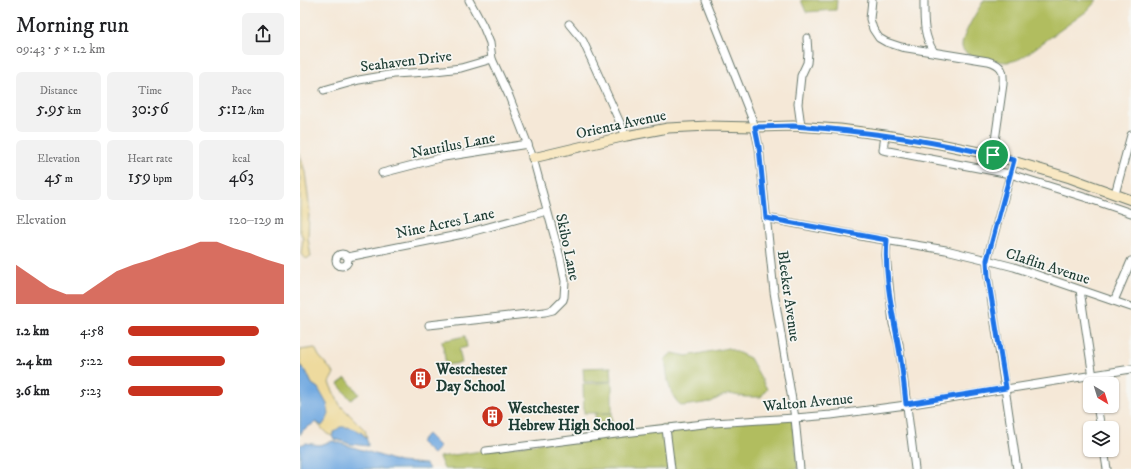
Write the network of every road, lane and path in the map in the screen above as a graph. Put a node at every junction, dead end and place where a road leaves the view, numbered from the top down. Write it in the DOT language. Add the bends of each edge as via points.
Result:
graph roads {
  1 [pos="470,0"];
  2 [pos="705,0"];
  3 [pos="872,0"];
  4 [pos="924,0"];
  5 [pos="569,24"];
  6 [pos="807,38"];
  7 [pos="934,52"];
  8 [pos="492,59"];
  9 [pos="324,90"];
  10 [pos="801,126"];
  11 [pos="755,127"];
  12 [pos="885,135"];
  13 [pos="1131,135"];
  14 [pos="626,136"];
  15 [pos="528,144"];
  16 [pos="993,155"];
  17 [pos="533,158"];
  18 [pos="1014,160"];
  19 [pos="382,173"];
  20 [pos="1010,174"];
  21 [pos="1115,194"];
  22 [pos="1131,200"];
  23 [pos="547,211"];
  24 [pos="1131,213"];
  25 [pos="766,218"];
  26 [pos="887,240"];
  27 [pos="348,257"];
  28 [pos="987,260"];
  29 [pos="1131,260"];
  30 [pos="1080,290"];
  31 [pos="1114,301"];
  32 [pos="1131,307"];
  33 [pos="429,325"];
  34 [pos="1131,369"];
  35 [pos="1093,376"];
  36 [pos="1006,388"];
  37 [pos="906,404"];
  38 [pos="794,418"];
  39 [pos="666,428"];
  40 [pos="486,451"];
  41 [pos="1105,457"];
  42 [pos="671,469"];
  43 [pos="800,469"];
  44 [pos="915,469"];
  45 [pos="1016,469"];
  46 [pos="1107,469"];
  1 -- 8 [label="street" via="490,43"];
  2 -- 11 [label="street, Bleeker Avenue"];
  3 -- 7 [label="street" via="870,19 879,38 901,47"];
  4 -- 7 [label="street" via="926,36"];
  5 -- 14 [label="street" via="583,41"];
  6 -- 10 [label="street" via="807,63 801,76 798,104"];
  7 -- 16 [label="street" via="988,61 1002,70 1004,75"];
  8 -- 9 [label="street, Seahaven Drive" via="461,68 359,80"];
  8 -- 15 [label="street"];
  10 -- 11 [label="street, Orienta Avenue"];
  10 -- 12 [label="street, Orienta Avenue"];
  11 -- 14 [label="street, Orienta Avenue" via="668,128"];
  11 -- 25 [label="street, Bleeker Avenue"];
  12 -- 16 [label="street, Orienta Avenue"];
  12 -- 20 [label="street" via="883,150"];
  13 -- 21 [label="street"];
  14 -- 17 [label="street, Orienta Avenue"];
  15 -- 17 [label="street"];
  15 -- 19 [label="street, Nautilus Lane" via="444,157"];
  16 -- 18 [label="street, Orienta Avenue"];
  17 -- 23 [label="street, Skibo Lane"];
  18 -- 20 [label="street"];
  18 -- 21 [label="street, Orienta Avenue"];
  20 -- 24 [label="street"];
  20 -- 28 [label="street"];
  21 -- 22 [label="street, Orienta Avenue"];
  23 -- 27 [label="street, Nine Acres Lane" via="463,234"];
  23 -- 33 [label="street, Skibo Lane" via="565,281 563,300 553,310"];
  25 -- 26 [label="street, Claflin Avenue"];
  25 -- 38 [label="street, Bleeker Avenue" via="774,292"];
  26 -- 28 [label="street, Claflin Avenue"];
  26 -- 37 [label="street" via="886,255 893,324 899,344"];
  28 -- 30 [label="street, Claflin Avenue"];
  28 -- 36 [label="street"];
  29 -- 31 [label="street"];
  30 -- 31 [label="street, Claflin Avenue"];
  30 -- 35 [label="street"];
  31 -- 32 [label="street, Claflin Avenue"];
  34 -- 35 [label="street, Walton Avenue"];
  35 -- 36 [label="street, Walton Avenue"];
  36 -- 37 [label="street, Walton Avenue"];
  36 -- 45 [label="street"];
  37 -- 38 [label="street, Walton Avenue"];
  37 -- 44 [label="street"];
  38 -- 39 [label="street, Walton Avenue" via="713,422"];
  38 -- 43 [label="street, Bleeker Avenue"];
  39 -- 40 [label="street, Walton Avenue"];
  39 -- 42 [label="street"];
  41 -- 46 [label="street"];
}
